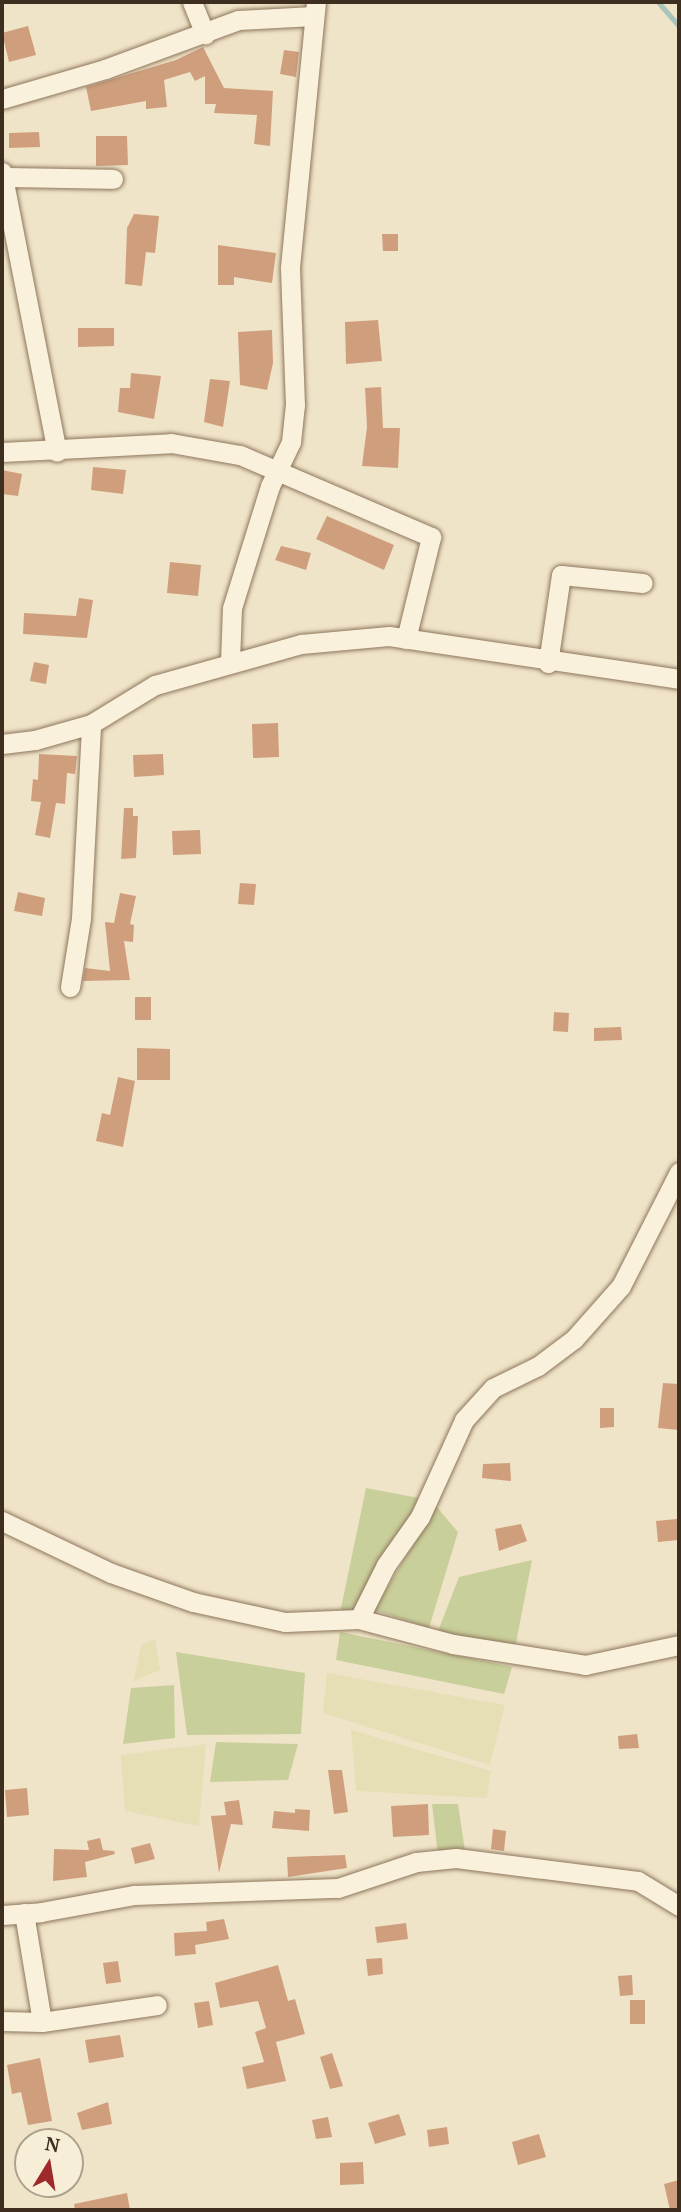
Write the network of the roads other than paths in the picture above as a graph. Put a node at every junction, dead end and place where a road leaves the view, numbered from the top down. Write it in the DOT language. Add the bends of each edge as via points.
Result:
graph roads {
  1 [pos="192,2"];
  2 [pos="315,9"];
  3 [pos="205,35"];
  4 [pos="2,99"];
  5 [pos="2,175"];
  6 [pos="113,179"];
  7 [pos="2,452"];
  8 [pos="57,452"];
  9 [pos="277,472"];
  10 [pos="643,583"];
  11 [pos="406,639"];
  12 [pos="230,662"];
  13 [pos="548,663"];
  14 [pos="679,679"];
  15 [pos="91,724"];
  16 [pos="2,744"];
  17 [pos="70,987"];
  18 [pos="679,1172"];
  19 [pos="2,1521"];
  20 [pos="359,1619"];
  21 [pos="679,1646"];
  22 [pos="679,1906"];
  23 [pos="24,1913"];
  24 [pos="2,1914"];
  25 [pos="157,2004"];
  26 [pos="2,2021"];
  27 [pos="42,2022"];
  1 -- 3 [label="street"];
  2 -- 3 [label="street" via="238,20"];
  2 -- 9 [label="street" via="290,267 295,405 291,442"];
  3 -- 4 [label="street"];
  5 -- 6 [label="street"];
  5 -- 8 [label="street"];
  7 -- 8 [label="street"];
  8 -- 9 [label="street" via="171,443 240,455"];
  9 -- 11 [label="street" via="431,537"];
  9 -- 12 [label="street" via="232,608"];
  10 -- 13 [label="street" via="561,575"];
  11 -- 12 [label="street" via="389,636 301,644"];
  11 -- 13 [label="street"];
  12 -- 15 [label="street" via="155,685"];
  13 -- 14 [label="street"];
  15 -- 16 [label="street"];
  15 -- 17 [label="street" via="81,918"];
  18 -- 20 [label="street" via="621,1286 574,1339 538,1366 493,1388 464,1420 420,1517 386,1565"];
  19 -- 20 [label="street" via="111,1573 193,1602 285,1622"];
  20 -- 21 [label="street" via="453,1644 584,1665"];
  22 -- 23 [label="street" via="638,1881 456,1858 416,1862 338,1888 134,1895"];
  23 -- 24 [label="street"];
  23 -- 27 [label="street"];
  25 -- 27 [label="street"];
  26 -- 27 [label="street"];
}
